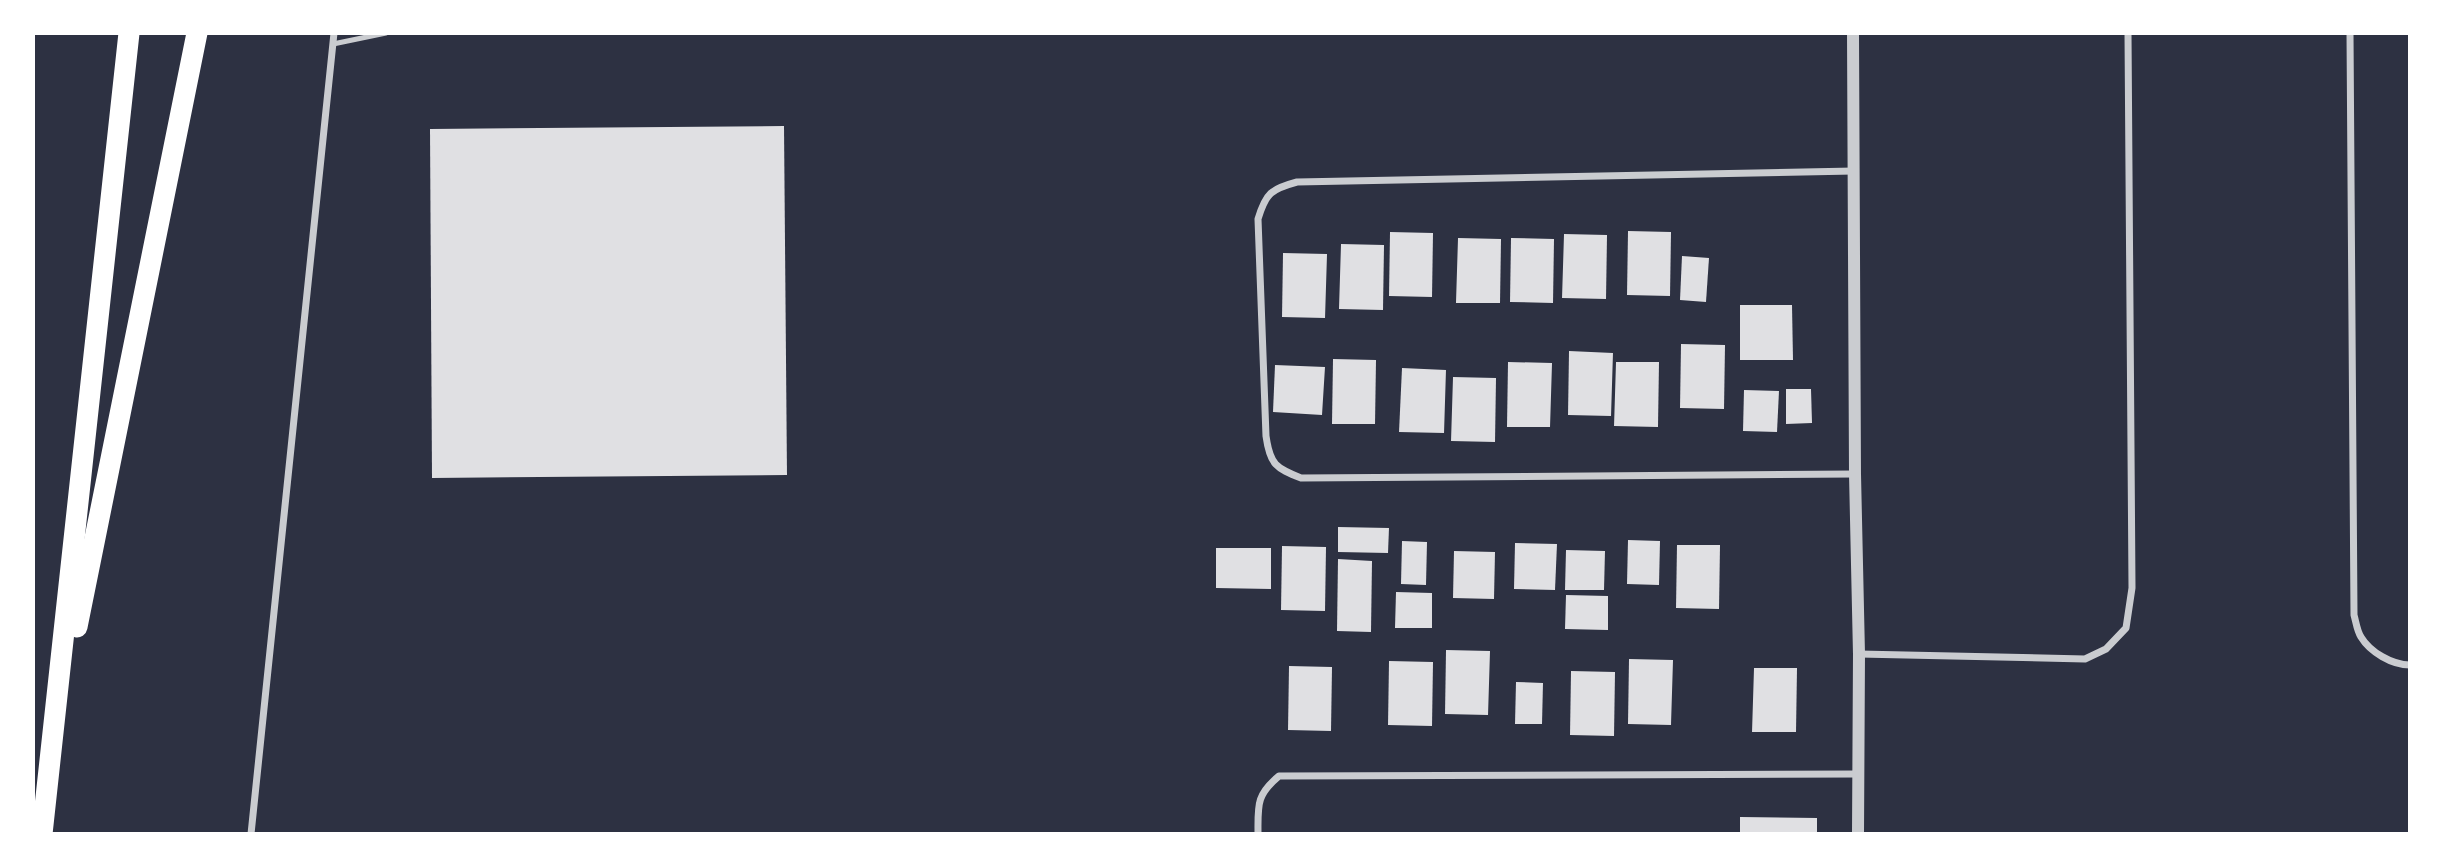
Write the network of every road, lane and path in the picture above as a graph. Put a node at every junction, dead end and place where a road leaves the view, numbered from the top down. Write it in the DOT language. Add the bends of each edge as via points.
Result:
graph roads {
  1 [pos="130,33"];
  2 [pos="197,33"];
  3 [pos="334,33"];
  4 [pos="386,33"];
  5 [pos="1853,33"];
  6 [pos="2128,33"];
  7 [pos="2350,33"];
  8 [pos="333,44"];
  9 [pos="1854,171"];
  10 [pos="1855,474"];
  11 [pos="1859,654"];
  12 [pos="2410,665"];
  13 [pos="50,759"];
  14 [pos="1858,774"];
  15 [pos="42,834"];
  16 [pos="251,834"];
  17 [pos="1258,834"];
  18 [pos="1858,834"];
  1 -- 13 [label="highway"];
  2 -- 13 [label="highway"];
  3 -- 8 [label="street"];
  4 -- 8 [label="lane"];
  5 -- 9 [label="street"];
  6 -- 11 [label="street" via="2132,589 2126,628 2106,649 2085,659"];
  7 -- 12 [label="street" via="2354,615 2361,636 2376,654"];
  8 -- 16 [label="street"];
  9 -- 10 [label="street"];
  9 -- 10 [label="street" via="1297,182 1279,187 1265,198 1258,219 1266,436 1268,451 1279,469 1301,478"];
  10 -- 11 [label="street"];
  11 -- 14 [label="street"];
  13 -- 15 [label="highway"];
  14 -- 17 [label="street" via="1279,776 1263,789"];
  14 -- 18 [label="street"];
}
